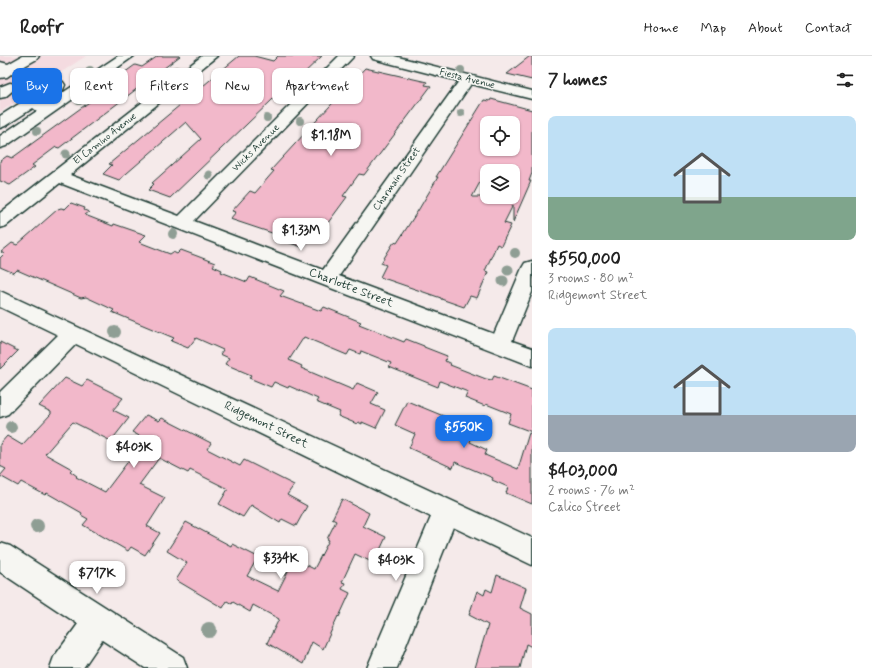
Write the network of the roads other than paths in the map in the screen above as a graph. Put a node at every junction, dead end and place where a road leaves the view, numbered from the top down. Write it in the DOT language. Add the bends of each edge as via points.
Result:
graph roads {
  1 [pos="127,56"];
  2 [pos="210,56"];
  3 [pos="347,56"];
  4 [pos="378,56"];
  5 [pos="36,57"];
  6 [pos="3,70"];
  7 [pos="467,79"];
  8 [pos="64,81"];
  9 [pos="532,95"];
  10 [pos="0,123"];
  11 [pos="0,135"];
  12 [pos="0,143"];
  13 [pos="58,176"];
  14 [pos="0,222"];
  15 [pos="182,223"];
  16 [pos="532,268"];
  17 [pos="327,279"];
  18 [pos="0,298"];
  19 [pos="74,333"];
  20 [pos="500,345"];
  21 [pos="532,357"];
  22 [pos="0,407"];
  23 [pos="446,511"];
  24 [pos="532,552"];
  25 [pos="0,556"];
  26 [pos="98,620"];
  27 [pos="65,668"];
  28 [pos="172,668"];
  29 [pos="382,668"];
  1 -- 12 [label="street"];
  2 -- 13 [label="street, El Camino Avenue"];
  3 -- 15 [label="street, Wicks Avenue"];
  4 -- 7 [label="street, Fiesta Avenue"];
  5 -- 6 [label="street"];
  6 -- 8 [label="street"];
  7 -- 9 [label="street, Fiesta Avenue"];
  7 -- 17 [label="street, Charmain Street"];
  8 -- 10 [label="street"];
  8 -- 11 [label="street" via="52,99"];
  13 -- 14 [label="street, El Camino Avenue"];
  13 -- 15 [label="street, Charlotte Street"];
  15 -- 17 [label="street, Charlotte Street"];
  16 -- 20 [label="street"];
  17 -- 20 [label="street, Charlotte Street"];
  18 -- 19 [label="street, Ridgemont Street"];
  19 -- 22 [label="street"];
  19 -- 23 [label="street, Ridgemont Street"];
  20 -- 21 [label="street, Charlotte Street"];
  23 -- 24 [label="street, Ridgemont Street"];
  23 -- 29 [label="street"];
  25 -- 26 [label="street"];
  26 -- 27 [label="street"];
  26 -- 28 [label="street"];
}
